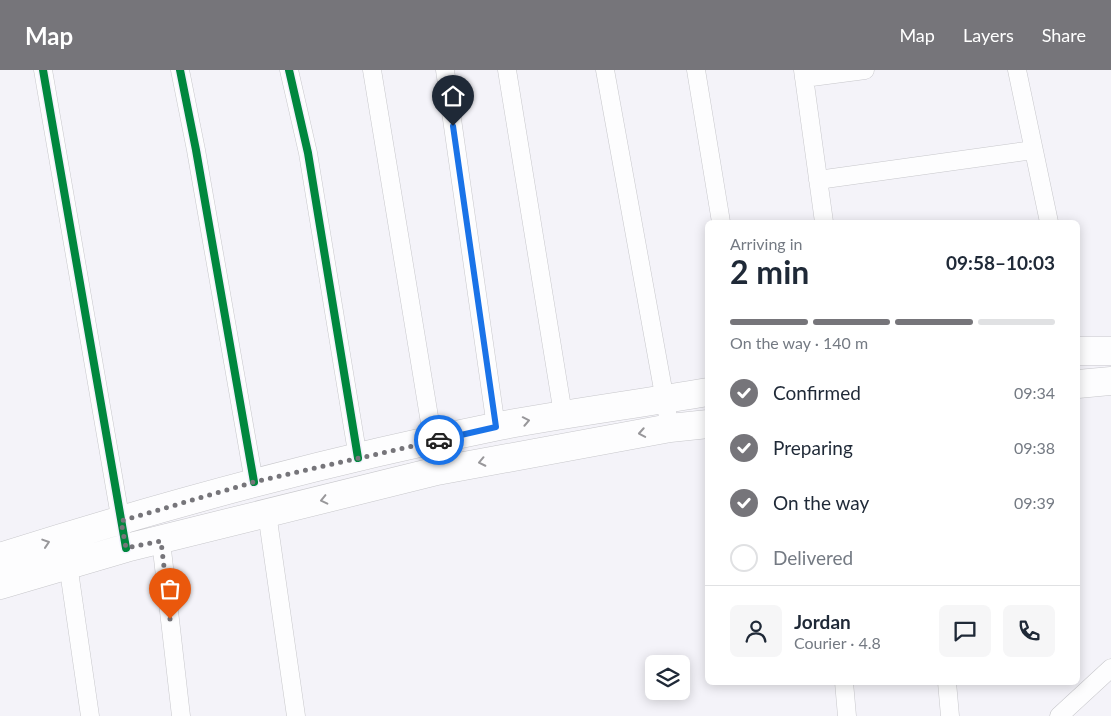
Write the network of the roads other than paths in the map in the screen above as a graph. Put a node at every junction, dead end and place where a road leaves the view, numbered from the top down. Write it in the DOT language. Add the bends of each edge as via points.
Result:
graph roads {
  1 [pos="42,70"];
  2 [pos="180,70"];
  3 [pos="289,70"];
  4 [pos="372,70"];
  5 [pos="445,70"];
  6 [pos="507,70"];
  7 [pos="605,70"];
  8 [pos="696,70"];
  9 [pos="865,70"];
  10 [pos="1017,70"];
  11 [pos="804,74"];
  12 [pos="1033,150"];
  13 [pos="818,180"];
  14 [pos="720,220"];
  15 [pos="824,220"];
  16 [pos="1050,220"];
  17 [pos="1080,350"];
  18 [pos="1111,351"];
  19 [pos="1080,354"];
  20 [pos="1094,382"];
  21 [pos="705,392"];
  22 [pos="666,399"];
  23 [pos="563,414"];
  24 [pos="705,424"];
  25 [pos="496,427"];
  26 [pos="670,428"];
  27 [pos="433,442"];
  28 [pos="358,458"];
  29 [pos="254,482"];
  30 [pos="267,513"];
  31 [pos="121,521"];
  32 [pos="161,541"];
  33 [pos="126,548"];
  34 [pos="0,558"];
  35 [pos="68,564"];
  36 [pos="0,585"];
  37 [pos="1111,668"];
  38 [pos="844,685"];
  39 [pos="947,685"];
  40 [pos="90,716"];
  41 [pos="181,716"];
  42 [pos="296,716"];
  43 [pos="847,716"];
  44 [pos="950,716"];
  45 [pos="1059,716"];
  1 -- 31 [label="street"];
  2 -- 29 [label="street"];
  3 -- 28 [label="street" via="308,153"];
  4 -- 27 [label="street"];
  5 -- 25 [label="street"];
  6 -- 23 [label="street"];
  7 -- 22 [label="street"];
  8 -- 14 [label="street"];
  9 -- 11 [label="street"];
  10 -- 12 [label="street"];
  11 -- 13 [label="street"];
  12 -- 13 [label="street"];
  12 -- 16 [label="street"];
  13 -- 15 [label="street"];
  17 -- 18 [label="highway"];
  19 -- 20 [label="street"];
  21 -- 22 [label="highway"];
  22 -- 23 [label="highway"];
  22 -- 26 [label="street"];
  25 -- 23 [label="highway, one-way"];
  24 -- 26 [label="highway"];
  25 -- 27 [label="highway"];
  26 -- 30 [label="highway, one-way" via="499,458"];
  27 -- 28 [label="highway"];
  28 -- 29 [label="highway"];
  29 -- 31 [label="highway"];
  30 -- 32 [label="highway"];
  30 -- 42 [label="street"];
  31 -- 33 [label="street"];
  34 -- 31 [label="highway, one-way"];
  32 -- 33 [label="highway"];
  32 -- 41 [label="street"];
  33 -- 35 [label="highway"];
  35 -- 36 [label="highway"];
  35 -- 40 [label="street"];
  37 -- 45 [label="street"];
  38 -- 43 [label="street"];
  39 -- 44 [label="street"];
}
